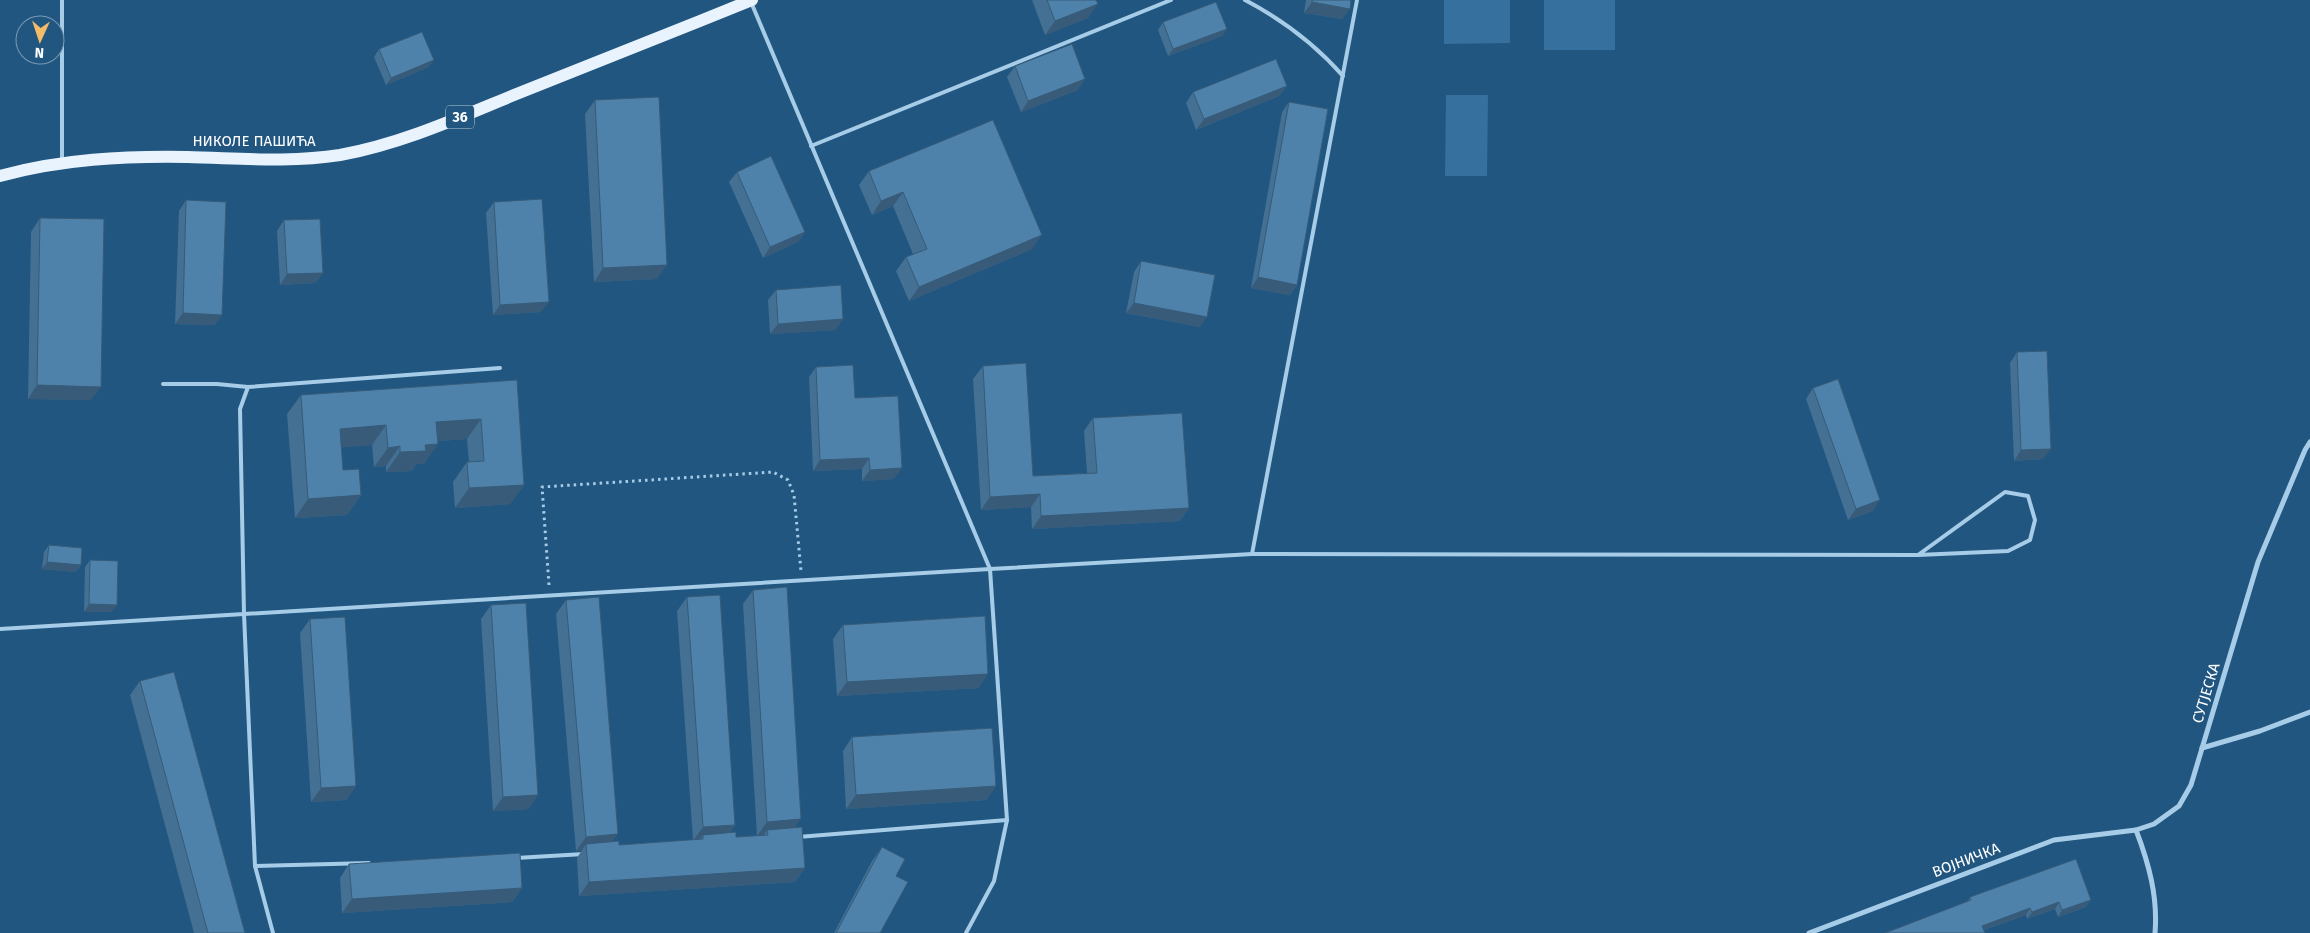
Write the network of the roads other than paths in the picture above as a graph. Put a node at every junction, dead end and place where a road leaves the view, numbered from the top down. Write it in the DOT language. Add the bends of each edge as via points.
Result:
graph roads {
  1 [pos="62,0"];
  2 [pos="751,0"];
  3 [pos="1171,0"];
  4 [pos="1245,0"];
  5 [pos="1356,0"];
  6 [pos="1343,76"];
  7 [pos="811,146"];
  8 [pos="62,162"];
  9 [pos="0,176"];
  10 [pos="500,368"];
  11 [pos="163,384"];
  12 [pos="248,387"];
  13 [pos="2310,442"];
  14 [pos="1252,554"];
  15 [pos="1918,555"];
  16 [pos="990,569"];
  17 [pos="244,614"];
  18 [pos="0,629"];
  19 [pos="2310,712"];
  20 [pos="2202,748"];
  21 [pos="1007,820"];
  22 [pos="2136,830"];
  23 [pos="796,837"];
  24 [pos="591,853"];
  25 [pos="513,858"];
  26 [pos="374,862"];
  27 [pos="255,866"];
  28 [pos="273,933"];
  29 [pos="966,933"];
  30 [pos="1809,933"];
  31 [pos="2155,933"];
  1 -- 8 [label="lane"];
  2 -- 7 [label="lane"];
  2 -- 8 [label="main road, НИКОЛЕ ПАШИЋА / 36" via="437,126 368,149 284,160 155,157"];
  3 -- 7 [label="lane"];
  4 -- 6 [label="lane" via="1273,15 1321,50"];
  5 -- 6 [label="lane"];
  6 -- 14 [label="lane"];
  7 -- 16 [label="lane"];
  8 -- 9 [label="main road, НИКОЛЕ ПАШИЋА / 36"];
  10 -- 12 [label="lane"];
  11 -- 12 [label="lane"];
  12 -- 17 [label="lane" via="240,409"];
  13 -- 20 [label="street, СУТЈЕСКА" via="2258,562"];
  14 -- 15 [label="lane"];
  14 -- 16 [label="lane"];
  15 -- 15 [label="lane" via="2008,551 2030,540 2035,520 2028,496 2005,492"];
  16 -- 17 [label="lane"];
  16 -- 21 [label="lane"];
  17 -- 18 [label="lane"];
  17 -- 27 [label="lane"];
  19 -- 20 [label="street"];
  20 -- 22 [label="street, СУТЈЕСКА" via="2192,785 2179,806 2164,819"];
  21 -- 23 [label="lane"];
  21 -- 29 [label="lane" via="994,881"];
  22 -- 30 [label="street, ВОЈНИЧКА" via="2054,840"];
  22 -- 31 [label="street" via="2154,889"];
  24 -- 25 [label="lane"];
  26 -- 27 [label="lane"];
  27 -- 28 [label="lane"];
}
